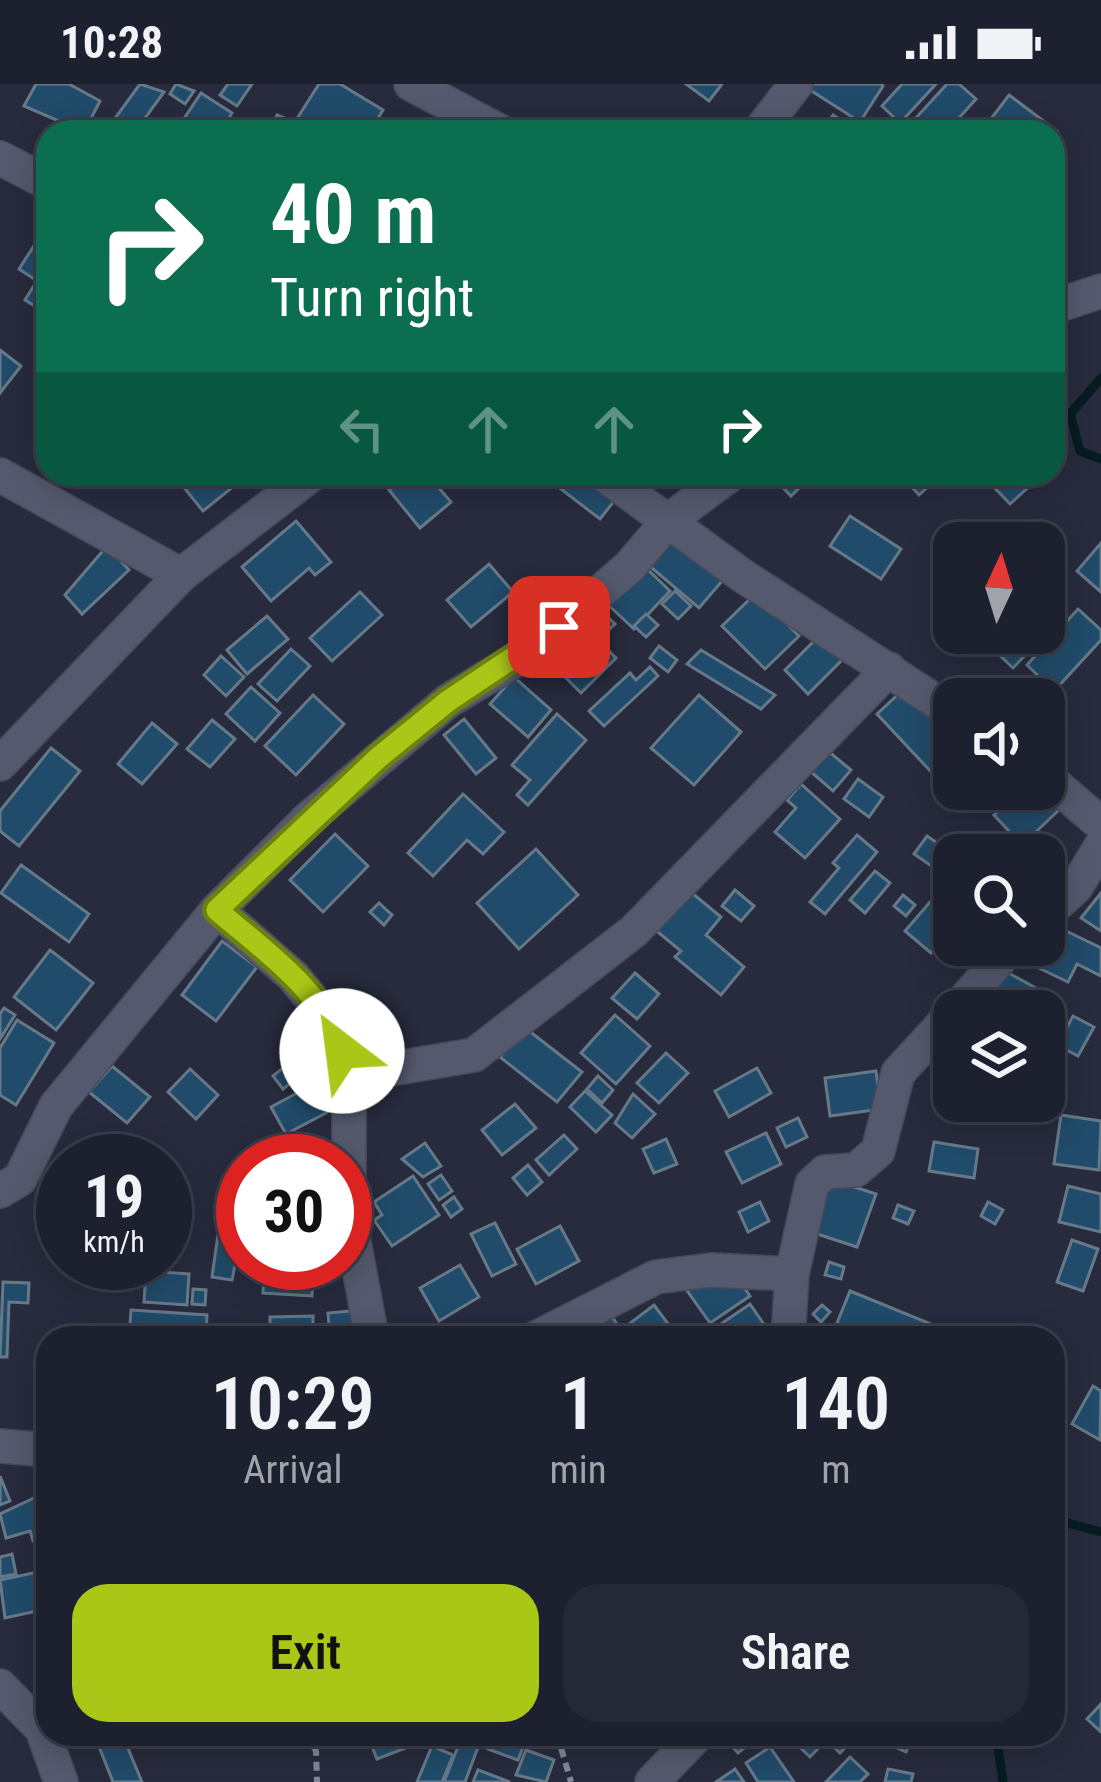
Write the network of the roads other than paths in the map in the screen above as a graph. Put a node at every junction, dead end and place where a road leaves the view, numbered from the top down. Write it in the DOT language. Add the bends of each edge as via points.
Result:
graph roads {
  1 [pos="411,84"];
  2 [pos="796,84"];
  3 [pos="478,120"];
  4 [pos="768,120"];
  5 [pos="0,158"];
  6 [pos="36,177"];
  7 [pos="1101,291"];
  8 [pos="1065,303"];
  9 [pos="0,476"];
  10 [pos="296,486"];
  11 [pos="620,486"];
  12 [pos="715,486"];
  13 [pos="668,521"];
  14 [pos="181,575"];
  15 [pos="889,669"];
  16 [pos="933,699"];
  17 [pos="0,764"];
  18 [pos="1065,793"];
  19 [pos="1101,824"];
  20 [pos="1101,846"];
  21 [pos="1065,897"];
  22 [pos="217,910"];
  23 [pos="994,966"];
  24 [pos="972,990"];
  25 [pos="933,1034"];
  26 [pos="350,1076"];
  27 [pos="0,1191"];
  28 [pos="793,1274"];
  29 [pos="370,1326"];
  30 [pos="560,1326"];
  31 [pos="789,1326"];
  32 [pos="0,1447"];
  33 [pos="36,1449"];
  34 [pos="0,1686"];
  35 [pos="36,1720"];
  36 [pos="50,1746"];
  37 [pos="686,1746"];
  38 [pos="61,1782"];
  39 [pos="652,1782"];
  1 -- 3 [label="street"];
  2 -- 4 [label="street"];
  5 -- 6 [label="street"];
  7 -- 8 [label="street"];
  9 -- 14 [label="street"];
  10 -- 14 [label="street"];
  11 -- 13 [label="street"];
  12 -- 13 [label="street"];
  13 -- 15 [label="street"];
  13 -- 22 [label="street" via="537,646 448,701 378,758"];
  14 -- 17 [label="street"];
  15 -- 16 [label="street"];
  15 -- 26 [label="street" via="634,931 474,1055"];
  18 -- 19 [label="street"];
  20 -- 21 [label="street"];
  22 -- 26 [label="street" via="293,976 334,1026"];
  22 -- 27 [label="street" via="56,1106 20,1179"];
  23 -- 24 [label="street"];
  25 -- 28 [label="street" via="898,1073 878,1151 856,1170 825,1172 812,1184"];
  26 -- 29 [label="street" via="349,1215"];
  28 -- 30 [label="street" via="656,1277"];
  28 -- 31 [label="street"];
  32 -- 33 [label="street"];
  34 -- 35 [label="street"];
  36 -- 38 [label="street"];
  37 -- 39 [label="street"];
}
